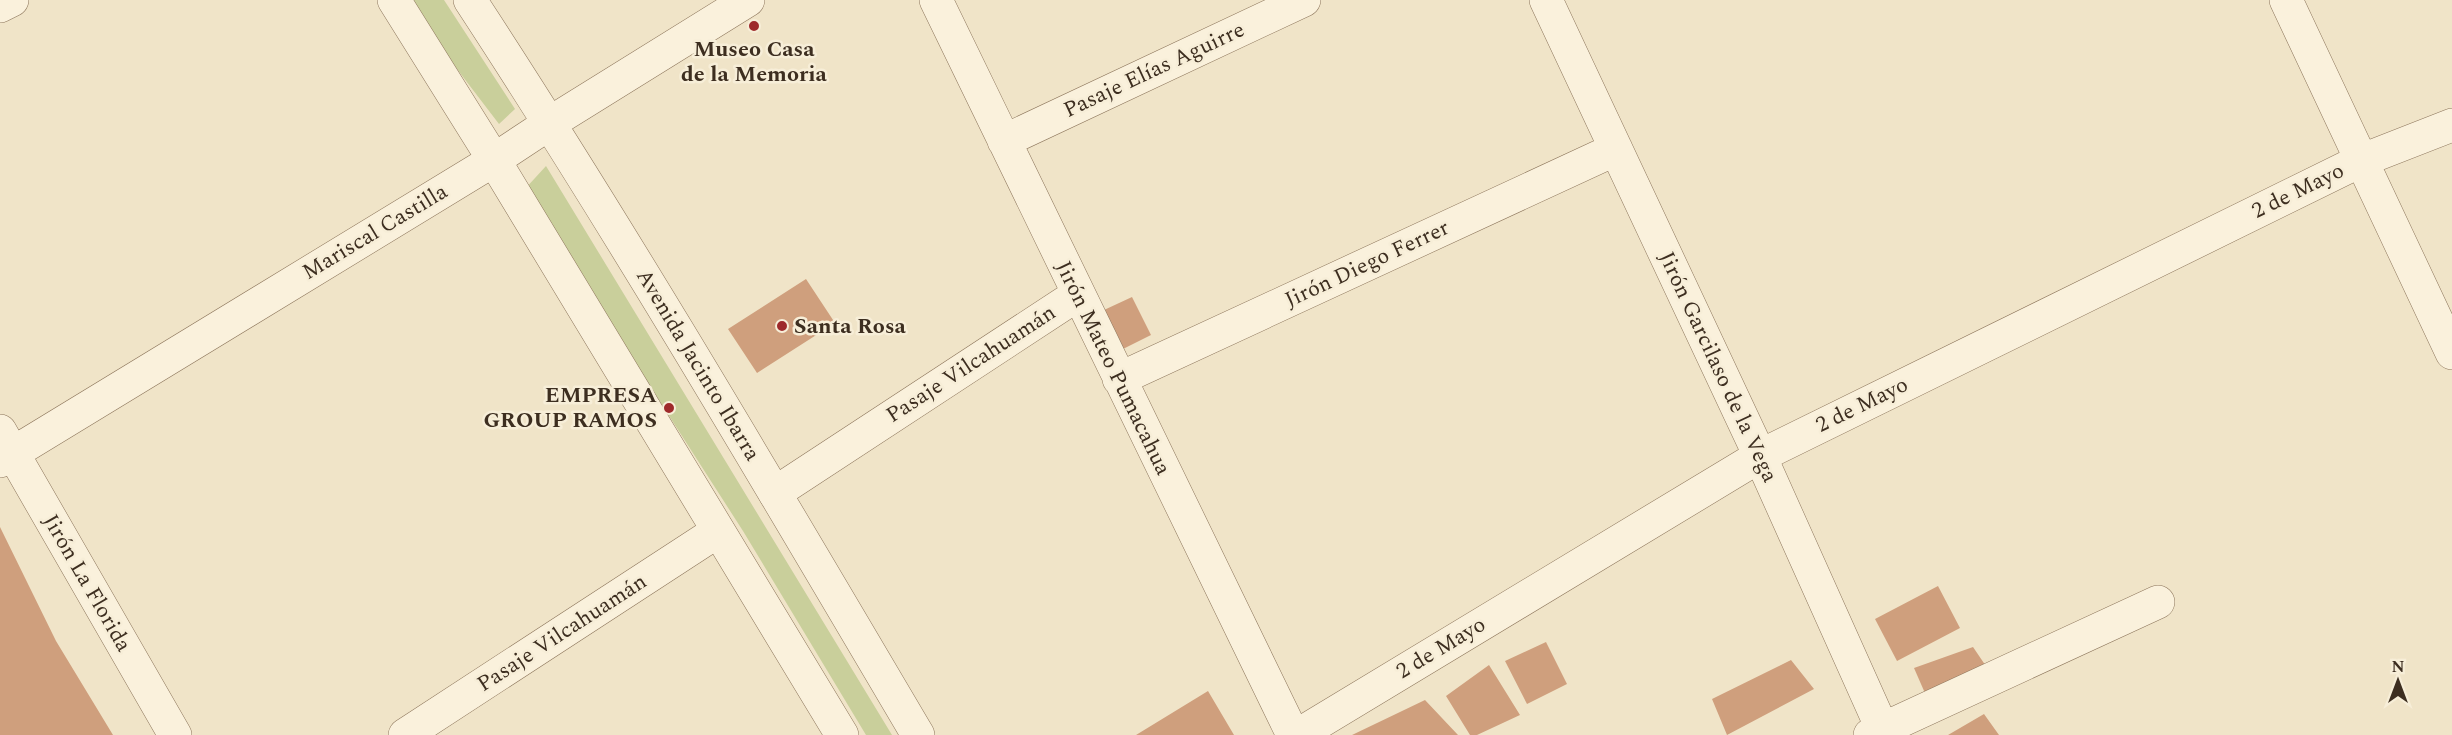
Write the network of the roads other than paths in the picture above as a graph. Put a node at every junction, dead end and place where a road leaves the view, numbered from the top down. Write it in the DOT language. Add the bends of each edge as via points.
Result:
graph roads {
  1 [pos="12,0"];
  2 [pos="394,0"];
  3 [pos="470,0"];
  4 [pos="748,0"];
  5 [pos="936,0"];
  6 [pos="1304,0"];
  7 [pos="1546,0"];
  8 [pos="2286,0"];
  9 [pos="0,6"];
  10 [pos="550,123"];
  11 [pos="2452,125"];
  12 [pos="1004,141"];
  13 [pos="1616,149"];
  14 [pos="494,160"];
  15 [pos="2360,161"];
  16 [pos="1077,295"];
  17 [pos="2452,353"];
  18 [pos="1119,379"];
  19 [pos="4,448"];
  20 [pos="1760,456"];
  21 [pos="775,493"];
  22 [pos="718,531"];
  23 [pos="2158,602"];
  24 [pos="1879,733"];
  25 [pos="175,735"];
  26 [pos="405,735"];
  27 [pos="842,735"];
  28 [pos="918,735"];
  29 [pos="1293,735"];
  30 [pos="1298,735"];
  1 -- 9 [label="street"];
  2 -- 14 [label="street"];
  3 -- 10 [label="street, Avenida Jacinto Ibarra"];
  4 -- 10 [label="street, Mariscal Castilla"];
  5 -- 12 [label="street, Jirón Mateo Pumacahua"];
  6 -- 12 [label="street, Pasaje Elías Aguirre"];
  7 -- 13 [label="street, Jirón Garcilaso de la Vega"];
  8 -- 15 [label="street"];
  10 -- 14 [label="street, Mariscal Castilla"];
  10 -- 21 [label="street, Avenida Jacinto Ibarra"];
  11 -- 15 [label="street, 2 de Mayo"];
  12 -- 16 [label="street, Jirón Mateo Pumacahua"];
  13 -- 18 [label="street, Jirón Diego Ferrer"];
  13 -- 20 [label="street, Jirón Garcilaso de la Vega"];
  14 -- 19 [label="street, Mariscal Castilla"];
  14 -- 22 [label="street"];
  15 -- 17 [label="street"];
  15 -- 20 [label="street, 2 de Mayo"];
  16 -- 18 [label="street, Jirón Mateo Pumacahua"];
  16 -- 21 [label="street, Pasaje Vilcahuamán"];
  18 -- 29 [label="street, Jirón Mateo Pumacahua"];
  19 -- 25 [label="street, Jirón La Florida"];
  20 -- 24 [label="street, Jirón Garcilaso de la Vega"];
  20 -- 30 [label="street, 2 de Mayo"];
  21 -- 28 [label="street, Avenida Jacinto Ibarra"];
  22 -- 26 [label="street, Pasaje Vilcahuamán"];
  22 -- 27 [label="street"];
  23 -- 24 [label="street"];
}
